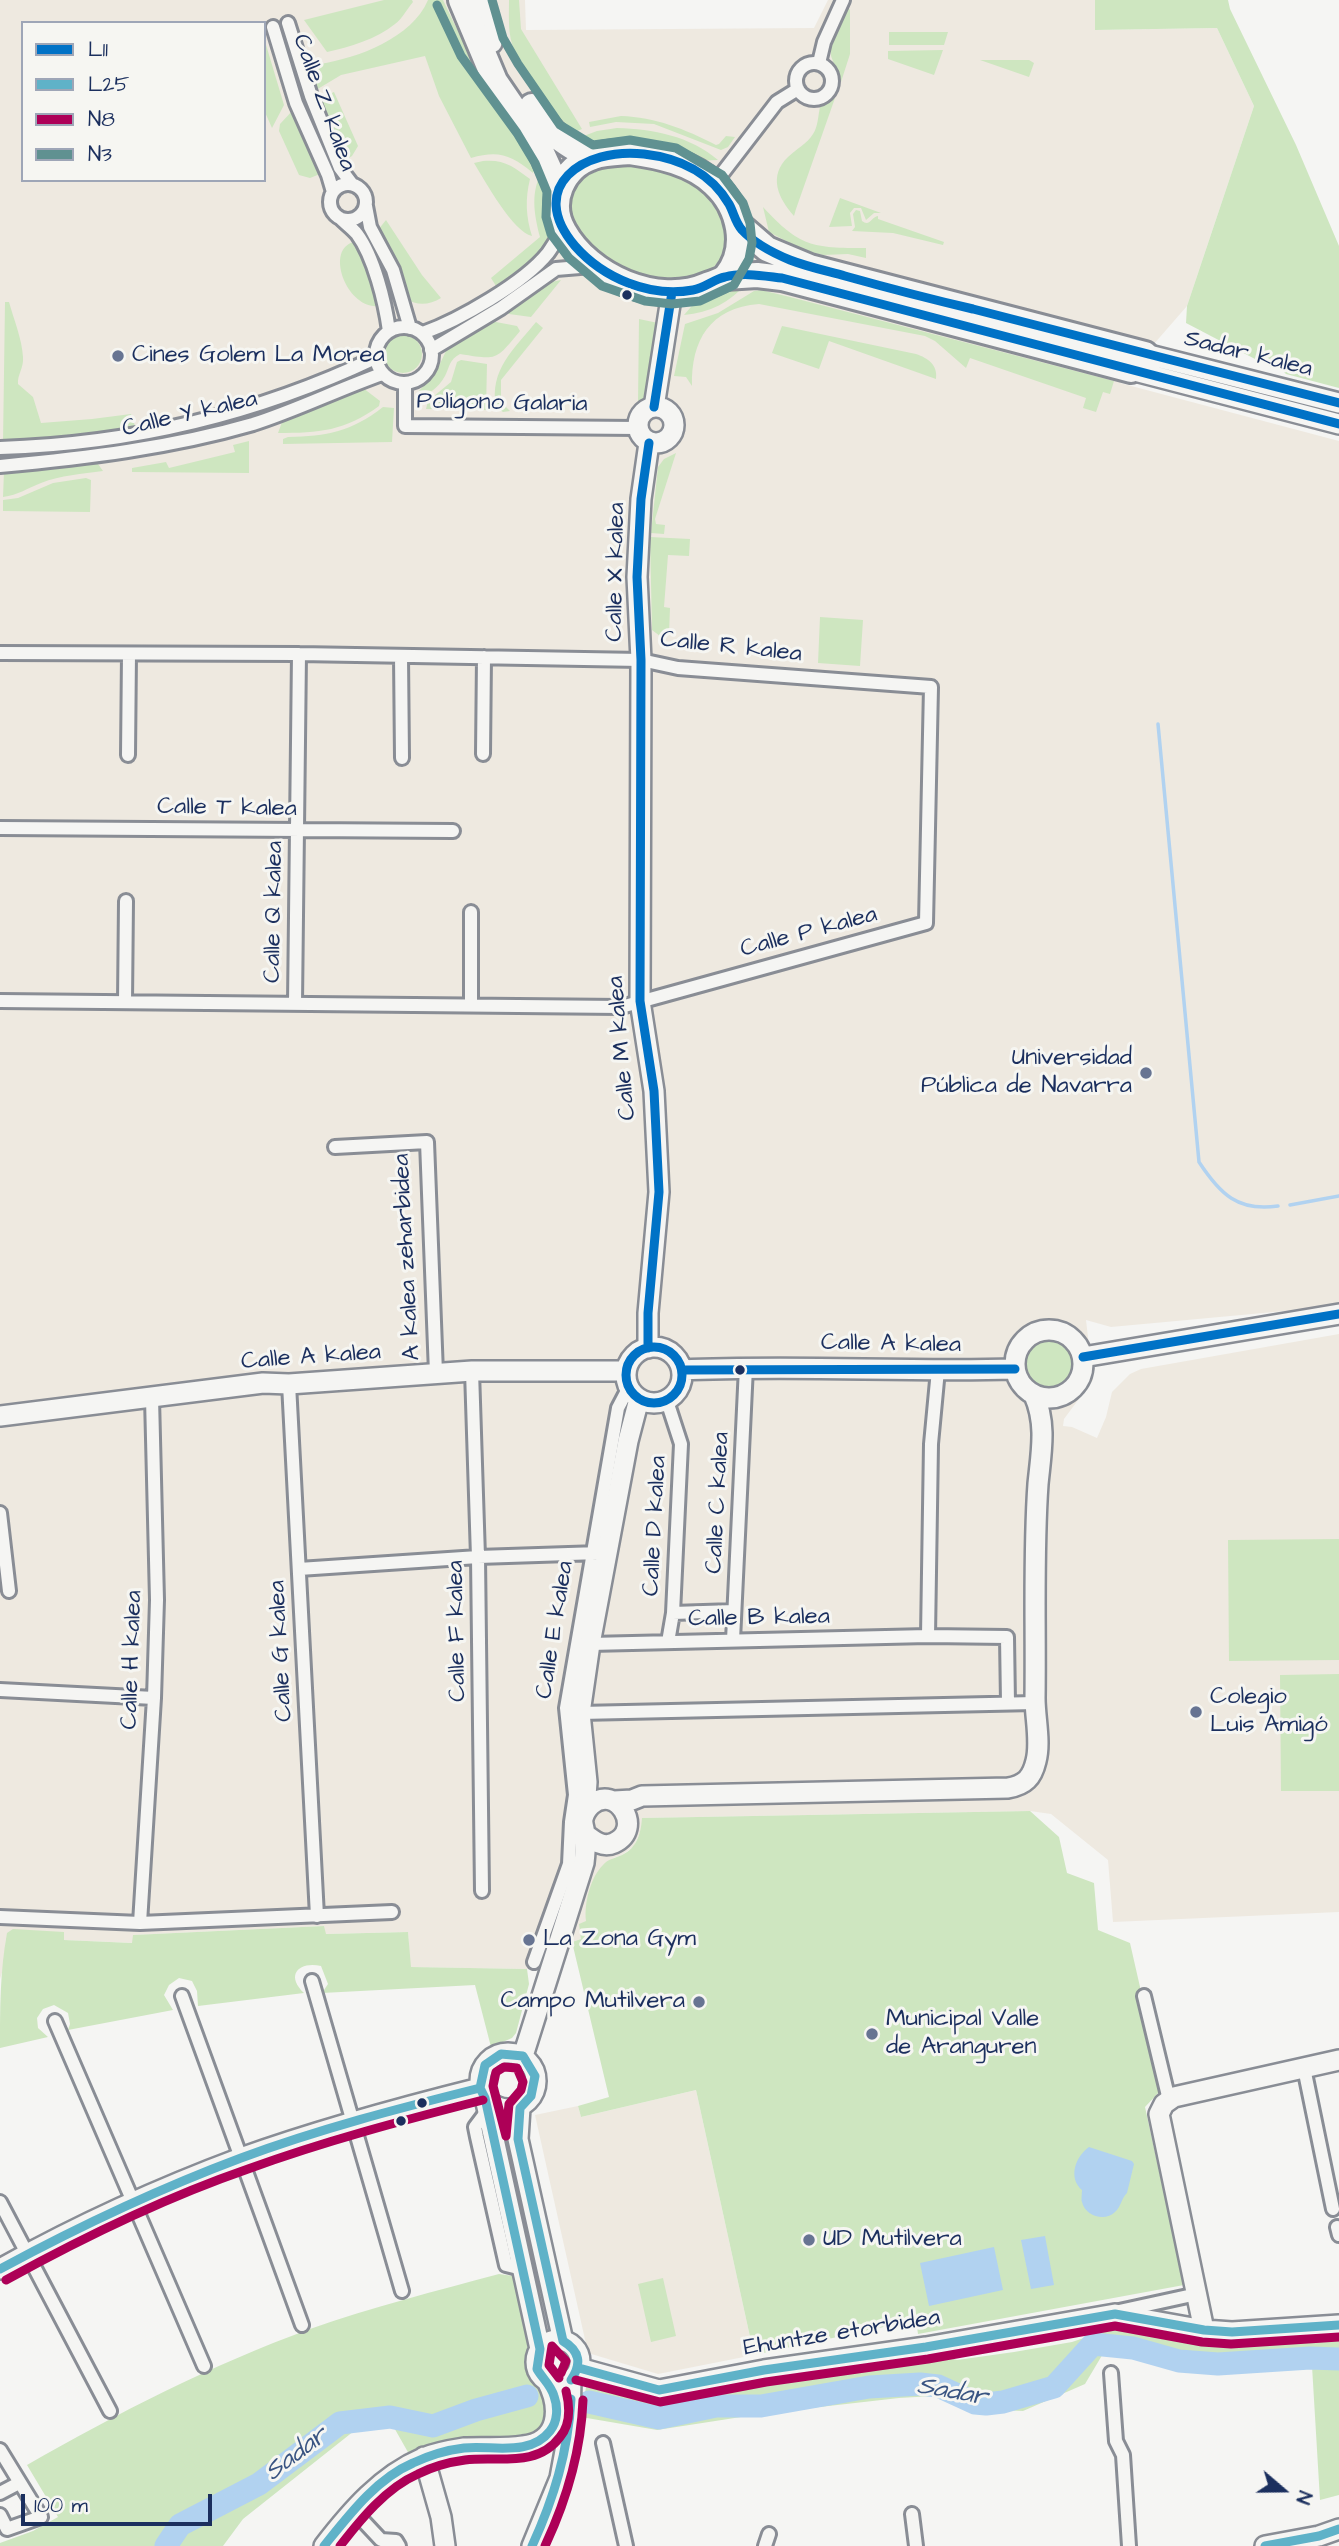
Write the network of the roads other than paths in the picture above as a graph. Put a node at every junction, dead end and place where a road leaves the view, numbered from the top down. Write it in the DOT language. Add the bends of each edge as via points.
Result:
graph roads {
  1 [pos="448,0"];
  2 [pos="461,0"];
  3 [pos="469,0"];
  4 [pos="479,0"];
  5 [pos="843,0"];
  6 [pos="288,23"];
  7 [pos="273,27"];
  8 [pos="492,43"];
  9 [pos="819,63"];
  10 [pos="495,82"];
  11 [pos="798,89"];
  12 [pos="591,158"];
  13 [pos="352,184"];
  14 [pos="714,184"];
  15 [pos="559,190"];
  16 [pos="333,192"];
  17 [pos="366,206"];
  18 [pos="340,218"];
  19 [pos="738,224"];
  20 [pos="563,230"];
  21 [pos="596,266"];
  22 [pos="725,277"];
  23 [pos="672,292"];
  24 [pos="410,328"];
  25 [pos="389,331"];
  26 [pos="423,333"];
  27 [pos="431,350"];
  28 [pos="375,358"];
  29 [pos="1138,362"];
  30 [pos="382,374"];
  31 [pos="405,383"];
  32 [pos="1339,403"];
  33 [pos="654,407"];
  34 [pos="1339,424"];
  35 [pos="644,435"];
  36 [pos="0,448"];
  37 [pos="0,466"];
  38 [pos="0,653"];
  39 [pos="129,654"];
  40 [pos="299,654"];
  41 [pos="401,656"];
  42 [pos="484,657"];
  43 [pos="641,660"];
  44 [pos="931,687"];
  45 [pos="483,754"];
  46 [pos="128,755"];
  47 [pos="402,758"];
  48 [pos="0,828"];
  49 [pos="297,831"];
  50 [pos="453,831"];
  51 [pos="126,901"];
  52 [pos="471,912"];
  53 [pos="640,1001"];
  54 [pos="0,1002"];
  55 [pos="125,1002"];
  56 [pos="295,1003"];
  57 [pos="471,1005"];
  58 [pos="335,1147"];
  59 [pos="1339,1314"];
  60 [pos="649,1348"];
  61 [pos="1083,1357"];
  62 [pos="746,1367"];
  63 [pos="1014,1369"];
  64 [pos="682,1370"];
  65 [pos="938,1370"];
  66 [pos="472,1371"];
  67 [pos="436,1373"];
  68 [pos="289,1384"];
  69 [pos="631,1386"];
  70 [pos="1034,1395"];
  71 [pos="1060,1396"];
  72 [pos="152,1398"];
  73 [pos="667,1401"];
  74 [pos="0,1416"];
  75 [pos="1043,1429"];
  76 [pos="0,1513"];
  77 [pos="2,1538"];
  78 [pos="600,1553"];
  79 [pos="478,1557"];
  80 [pos="299,1569"];
  81 [pos="9,1591"];
  82 [pos="734,1611"];
  83 [pos="673,1613"];
  84 [pos="928,1636"];
  85 [pos="733,1640"];
  86 [pos="668,1642"];
  87 [pos="590,1644"];
  88 [pos="0,1690"];
  89 [pos="154,1698"];
  90 [pos="1008,1703"];
  91 [pos="1035,1703"];
  92 [pos="580,1713"];
  93 [pos="587,1782"];
  94 [pos="663,1795"];
  95 [pos="609,1800"];
  96 [pos="585,1810"];
  97 [pos="628,1818"];
  98 [pos="585,1834"];
  99 [pos="603,1844"];
  100 [pos="584,1863"];
  101 [pos="482,1891"];
  102 [pos="392,1912"];
  103 [pos="317,1916"];
  104 [pos="0,1917"];
  105 [pos="140,1923"];
  106 [pos="534,1962"];
  107 [pos="312,1981"];
  108 [pos="182,1996"];
  109 [pos="1144,1996"];
  110 [pos="55,2021"];
  111 [pos="523,2056"];
  112 [pos="1339,2060"];
  113 [pos="1304,2068"];
  114 [pos="484,2099"];
  115 [pos="1166,2102"];
  116 [pos="520,2108"];
  117 [pos="353,2123"];
  118 [pos="243,2158"];
  119 [pos="134,2201"];
  120 [pos="0,2202"];
  121 [pos="1334,2209"];
  122 [pos="27,2254"];
  123 [pos="0,2269"];
  124 [pos="402,2291"];
  125 [pos="1197,2294"];
  126 [pos="1115,2314"];
  127 [pos="302,2325"];
  128 [pos="1339,2325"];
  129 [pos="1204,2330"];
  130 [pos="562,2341"];
  131 [pos="540,2349"];
  132 [pos="204,2366"];
  133 [pos="1111,2373"];
  134 [pos="575,2374"];
  135 [pos="547,2381"];
  136 [pos="110,2411"];
  137 [pos="603,2443"];
  138 [pos="0,2450"];
  139 [pos="424,2458"];
  140 [pos="19,2483"];
  141 [pos="0,2493"];
  142 [pos="352,2510"];
  143 [pos="912,2514"];
  144 [pos="0,2515"];
  145 [pos="1339,2529"];
  146 [pos="324,2546"];
  147 [pos="399,2546"];
  148 [pos="445,2546"];
  149 [pos="532,2546"];
  150 [pos="626,2546"];
  151 [pos="916,2546"];
  152 [pos="1129,2546"];
  153 [pos="1265,2546"];
  1 -- 10 [label="highway" via="472,50"];
  2 -- 10 [label="highway"];
  3 -- 8 [label="highway"];
  4 -- 8 [label="street"];
  5 -- 9 [label="street"];
  6 -- 13 [label="street, Calle Z kalea" via="311,96 340,168"];
  7 -- 16 [label="street, Calle Z kalea" via="296,103"];
  8 -- 12 [label="highway" via="551,133"];
  9 -- 11 [label="street" via="801,69 796,78"];
  9 -- 11 [label="street" via="831,75 828,92 813,99"];
  10 -- 15 [label="highway" via="538,144"];
  11 -- 14 [label="street" via="777,102"];
  12 -- 14 [label="highway" via="630,152 652,155 673,160"];
  12 -- 15 [label="highway" via="578,165"];
  13 -- 16 [label="street"];
  13 -- 17 [label="street" via="364,193"];
  14 -- 19 [label="highway"];
  15 -- 20 [label="highway"];
  16 -- 18 [label="street" via="330,204"];
  17 -- 18 [label="street" via="356,218"];
  17 -- 24 [label="street" via="370,228 393,270"];
  18 -- 25 [label="street" via="357,234 375,274"];
  19 -- 22 [label="highway" via="737,256"];
  19 -- 29 [label="highway" via="767,248 810,267"];
  20 -- 21 [label="highway"];
  20 -- 26 [label="street" via="547,255 510,286"];
  21 -- 23 [label="highway" via="622,281"];
  21 -- 27 [label="street" via="556,270"];
  22 -- 23 [label="highway" via="697,289"];
  22 -- 29 [label="highway" via="782,278"];
  23 -- 33 [label="street"];
  24 -- 25 [label="street"];
  24 -- 26 [label="street"];
  25 -- 28 [label="street" via="378,343"];
  26 -- 27 [label="street"];
  27 -- 31 [label="street" via="422,376"];
  28 -- 30 [label="street"];
  28 -- 36 [label="street, Calle Y kalea" via="270,402 196,422 106,440"];
  29 -- 32 [label="street, Sadar kalea"];
  29 -- 34 [label="street, Sadar kalea"];
  30 -- 31 [label="street"];
  30 -- 37 [label="street, Calle Y kalea" via="271,418 199,437 109,455"];
  31 -- 35 [label="street, Polígono Galaria" via="405,426"];
  33 -- 35 [label="street" via="641,415"];
  33 -- 35 [label="street" via="672,415 672,436 662,443"];
  35 -- 43 [label="street, Calle X kalea" via="637,577"];
  38 -- 39 [label="street, Calle R kalea"];
  39 -- 40 [label="street, Calle R kalea"];
  39 -- 46 [label="street"];
  40 -- 41 [label="street, Calle R kalea"];
  40 -- 49 [label="street, Calle Q kalea"];
  41 -- 42 [label="street, Calle R kalea"];
  41 -- 47 [label="street"];
  42 -- 43 [label="street, Calle R kalea"];
  42 -- 45 [label="street"];
  43 -- 44 [label="street, Calle R kalea" via="678,668"];
  43 -- 53 [label="street, Calle M kalea"];
  44 -- 53 [label="street, Calle P kalea" via="926,923"];
  48 -- 49 [label="street, Calle T kalea"];
  49 -- 50 [label="street, Calle T kalea"];
  49 -- 56 [label="street, Calle Q kalea"];
  51 -- 55 [label="street"];
  52 -- 57 [label="street"];
  53 -- 57 [label="street, Calle P kalea" via="621,1007"];
  53 -- 60 [label="street, Calle M kalea" via="654,1091 659,1192"];
  54 -- 55 [label="street, Calle P kalea"];
  55 -- 56 [label="street, Calle P kalea"];
  56 -- 57 [label="street, Calle P kalea"];
  58 -- 67 [label="street, A kalea zeharbidea" via="427,1142"];
  59 -- 61 [label="street"];
  60 -- 64 [label="street" via="666,1350"];
  60 -- 69 [label="street" via="634,1356"];
  61 -- 63 [label="street" via="1076,1341 1049,1329 1033,1333 1017,1349"];
  61 -- 71 [label="street" via="1082,1374 1074,1388"];
  62 -- 64 [label="street, Calle A kalea"];
  62 -- 65 [label="street, Calle A kalea"];
  62 -- 82 [label="street, Calle C kalea"];
  63 -- 65 [label="street, Calle A kalea"];
  63 -- 70 [label="street" via="1020,1383"];
  64 -- 73 [label="street" via="677,1393"];
  65 -- 84 [label="street" via="931,1444"];
  66 -- 67 [label="street, Calle A kalea"];
  66 -- 69 [label="street, Calle A kalea"];
  66 -- 79 [label="street, Calle F kalea"];
  67 -- 68 [label="street, Calle A kalea"];
  68 -- 72 [label="street, Calle A kalea"];
  68 -- 80 [label="street, Calle G kalea"];
  69 -- 73 [label="street" via="648,1403"];
  69 -- 78 [label="street" via="628,1441"];
  70 -- 71 [label="street"];
  70 -- 75 [label="street"];
  71 -- 75 [label="street"];
  72 -- 74 [label="street, Calle A kalea"];
  72 -- 89 [label="street, Calle H kalea" via="157,1600"];
  73 -- 83 [label="street, Calle D kalea" via="681,1444"];
  75 -- 91 [label="street" via="1036,1514"];
  76 -- 77 [label="street"];
  77 -- 81 [label="street"];
  78 -- 79 [label="street"];
  78 -- 87 [label="street"];
  78 -- 106 [label="street, Calle E kalea" via="566,1708 575,1795 569,1864"];
  79 -- 80 [label="street"];
  79 -- 101 [label="street, Calle F kalea"];
  80 -- 103 [label="street, Calle G kalea"];
  82 -- 83 [label="street, Calle D kalea"];
  82 -- 85 [label="street, Calle C kalea"];
  83 -- 86 [label="street, Calle D kalea"];
  84 -- 85 [label="street, Calle B kalea"];
  84 -- 90 [label="street, Calle B kalea" via="1007,1637"];
  85 -- 86 [label="street, Calle B kalea"];
  86 -- 87 [label="street, Calle B kalea"];
  87 -- 92 [label="street"];
  88 -- 89 [label="street"];
  89 -- 105 [label="street, Calle H kalea"];
  90 -- 91 [label="street, Calle E kalea"];
  90 -- 92 [label="street, Calle E kalea"];
  91 -- 94 [label="street" via="1037,1759 1031,1777 1021,1786"];
  92 -- 93 [label="street"];
  93 -- 95 [label="street"];
  93 -- 96 [label="street"];
  94 -- 95 [label="street"];
  94 -- 97 [label="street" via="638,1804"];
  95 -- 96 [label="street" via="594,1802"];
  95 -- 97 [label="street" via="624,1809"];
  96 -- 98 [label="street"];
  97 -- 99 [label="street" via="623,1836"];
  98 -- 99 [label="street"];
  98 -- 100 [label="street"];
  99 -- 100 [label="street"];
  100 -- 111 [label="street"];
  102 -- 103 [label="street"];
  103 -- 105 [label="street"];
  104 -- 105 [label="street"];
  107 -- 117 [label="street"];
  108 -- 118 [label="street"];
  109 -- 115 [label="street"];
  110 -- 119 [label="street"];
  111 -- 114 [label="street" via="501,2054 489,2060 482,2069"];
  111 -- 116 [label="street" via="535,2071 537,2087"];
  112 -- 113 [label="street"];
  113 -- 115 [label="street"];
  113 -- 121 [label="street"];
  114 -- 116 [label="street" via="505,2110"];
  114 -- 117 [label="street"];
  114 -- 131 [label="street"];
  115 -- 125 [label="street" via="1159,2114"];
  116 -- 130 [label="street" via="518,2139"];
  117 -- 118 [label="street"];
  117 -- 124 [label="street"];
  118 -- 119 [label="street"];
  118 -- 127 [label="street"];
  119 -- 122 [label="street"];
  119 -- 132 [label="street"];
  120 -- 122 [label="street"];
  122 -- 123 [label="street"];
  122 -- 136 [label="street"];
  125 -- 126 [label="street, Ehuntze etorbidea"];
  125 -- 129 [label="street"];
  126 -- 129 [label="street, Ehuntze etorbidea"];
  126 -- 134 [label="street, Ehuntze etorbidea" via="659,2390"];
  128 -- 129 [label="street, Ehuntze etorbidea"];
  130 -- 131 [label="street"];
  130 -- 134 [label="street" via="572,2345 580,2358"];
  131 -- 135 [label="street" via="537,2370"];
  133 -- 152 [label="street"];
  134 -- 135 [label="street" via="560,2384"];
  134 -- 149 [label="street" via="560,2479"];
  135 -- 139 [label="street" via="557,2409 545,2438 526,2446 462,2448"];
  137 -- 150 [label="street"];
  138 -- 140 [label="street"];
  139 -- 142 [label="street" via="398,2472"];
  139 -- 148 [label="street" via="442,2517"];
  140 -- 141 [label="street"];
  140 -- 144 [label="street" via="41,2517 7,2529"];
  142 -- 146 [label="street"];
  142 -- 147 [label="street" via="381,2540 396,2541"];
  143 -- 151 [label="street"];
  145 -- 153 [label="street"];
}
